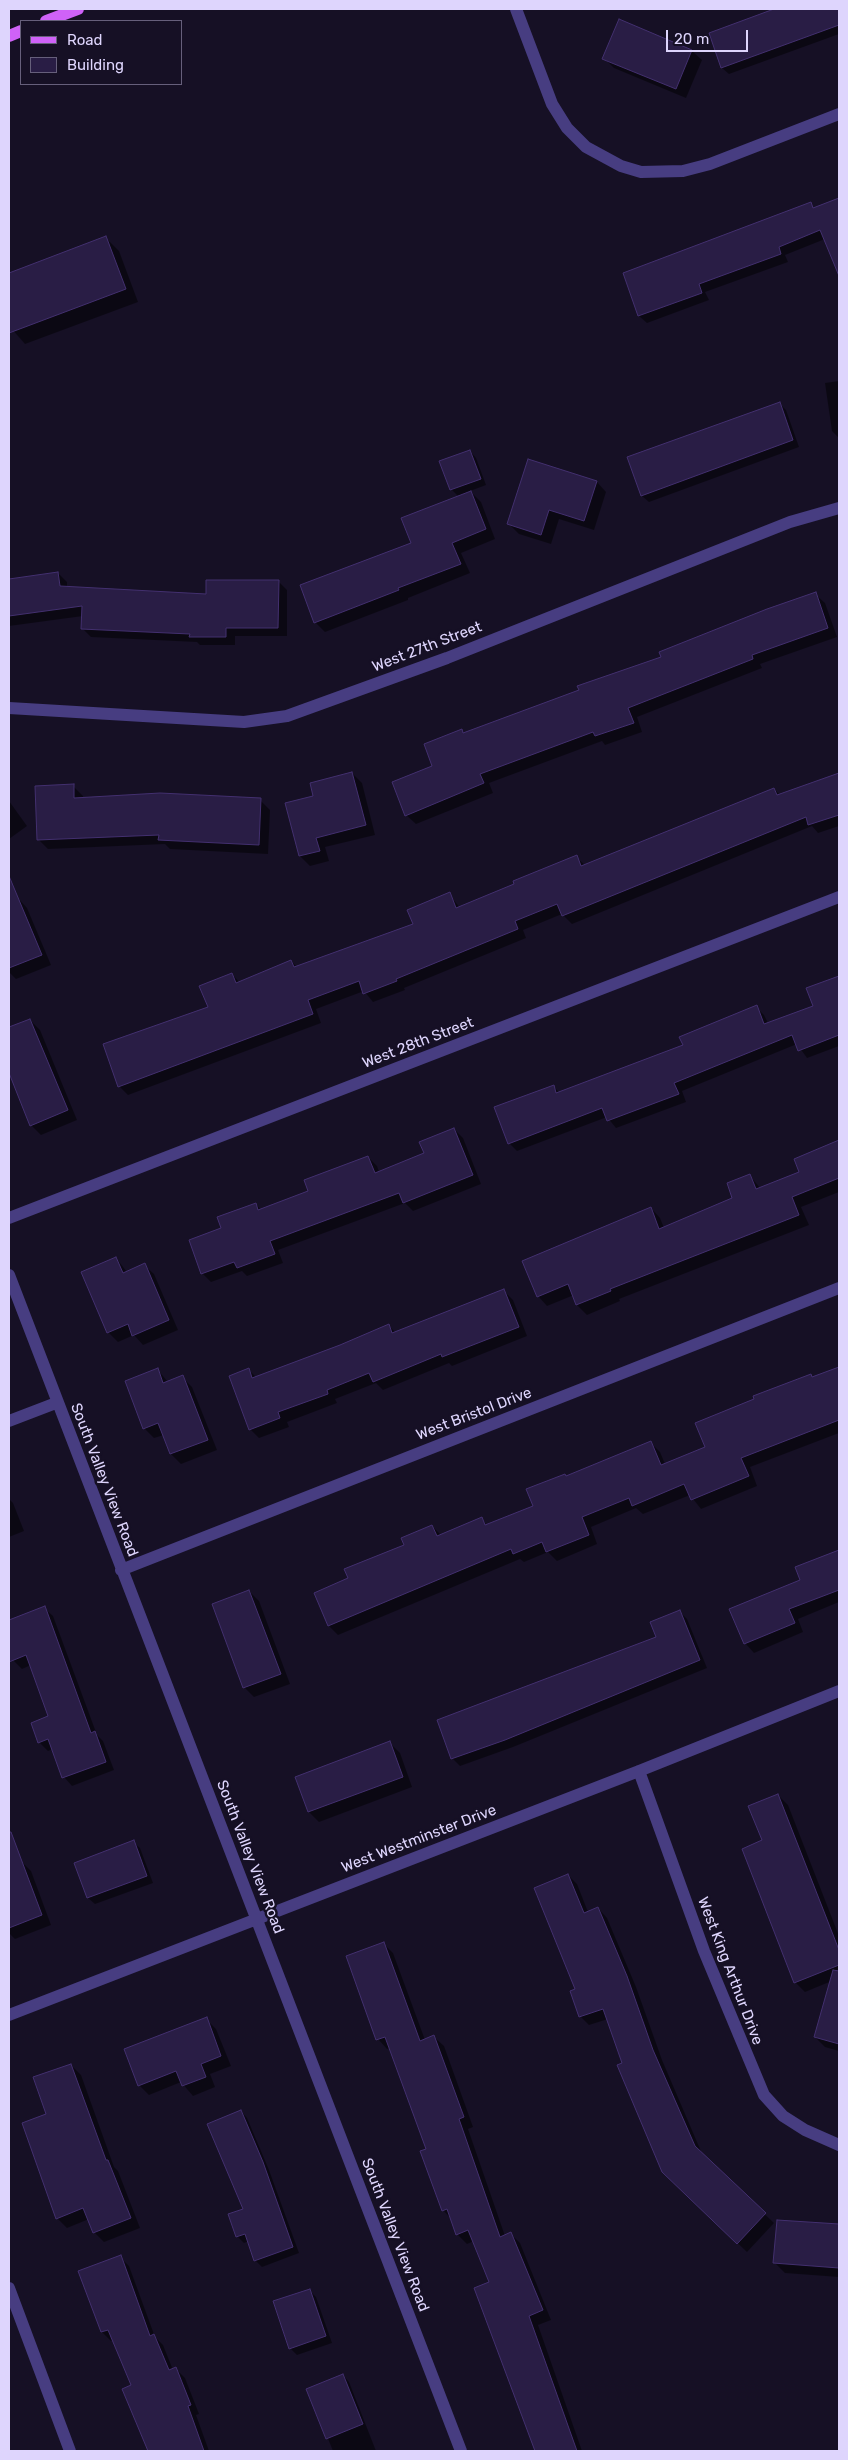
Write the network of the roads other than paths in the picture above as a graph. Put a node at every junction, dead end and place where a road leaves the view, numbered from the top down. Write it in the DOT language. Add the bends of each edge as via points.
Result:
graph roads {
  1 [pos="78,9"];
  2 [pos="516,9"];
  3 [pos="49,20"];
  4 [pos="839,114"];
  5 [pos="839,508"];
  6 [pos="9,708"];
  7 [pos="839,898"];
  8 [pos="9,1218"];
  9 [pos="9,1275"];
  10 [pos="839,1288"];
  11 [pos="56,1403"];
  12 [pos="9,1421"];
  13 [pos="122,1570"];
  14 [pos="839,1691"];
  15 [pos="639,1771"];
  16 [pos="256,1919"];
  17 [pos="9,2015"];
  18 [pos="839,2145"];
  19 [pos="9,2288"];
  20 [pos="70,2451"];
  21 [pos="461,2451"];
  1 -- 3 [label="main road"];
  2 -- 4 [label="street" via="552,104 567,128 586,147 621,166 641,172 683,171 710,164"];
  5 -- 6 [label="street, West 27th Street" via="790,522 447,658 287,716 244,722"];
  7 -- 8 [label="street, West 28th Street"];
  9 -- 11 [label="street, South Valley View Road"];
  10 -- 13 [label="street, West Bristol Drive"];
  11 -- 12 [label="street"];
  11 -- 13 [label="street, South Valley View Road"];
  13 -- 16 [label="street, South Valley View Road"];
  14 -- 15 [label="street, West Westminster Drive"];
  15 -- 16 [label="street, West Westminster Drive"];
  15 -- 18 [label="street, West King Arthur Drive" via="704,1951 764,2095 783,2116"];
  16 -- 17 [label="street, West Westminster Drive"];
  16 -- 21 [label="street, South Valley View Road"];
  19 -- 20 [label="street"];
}
